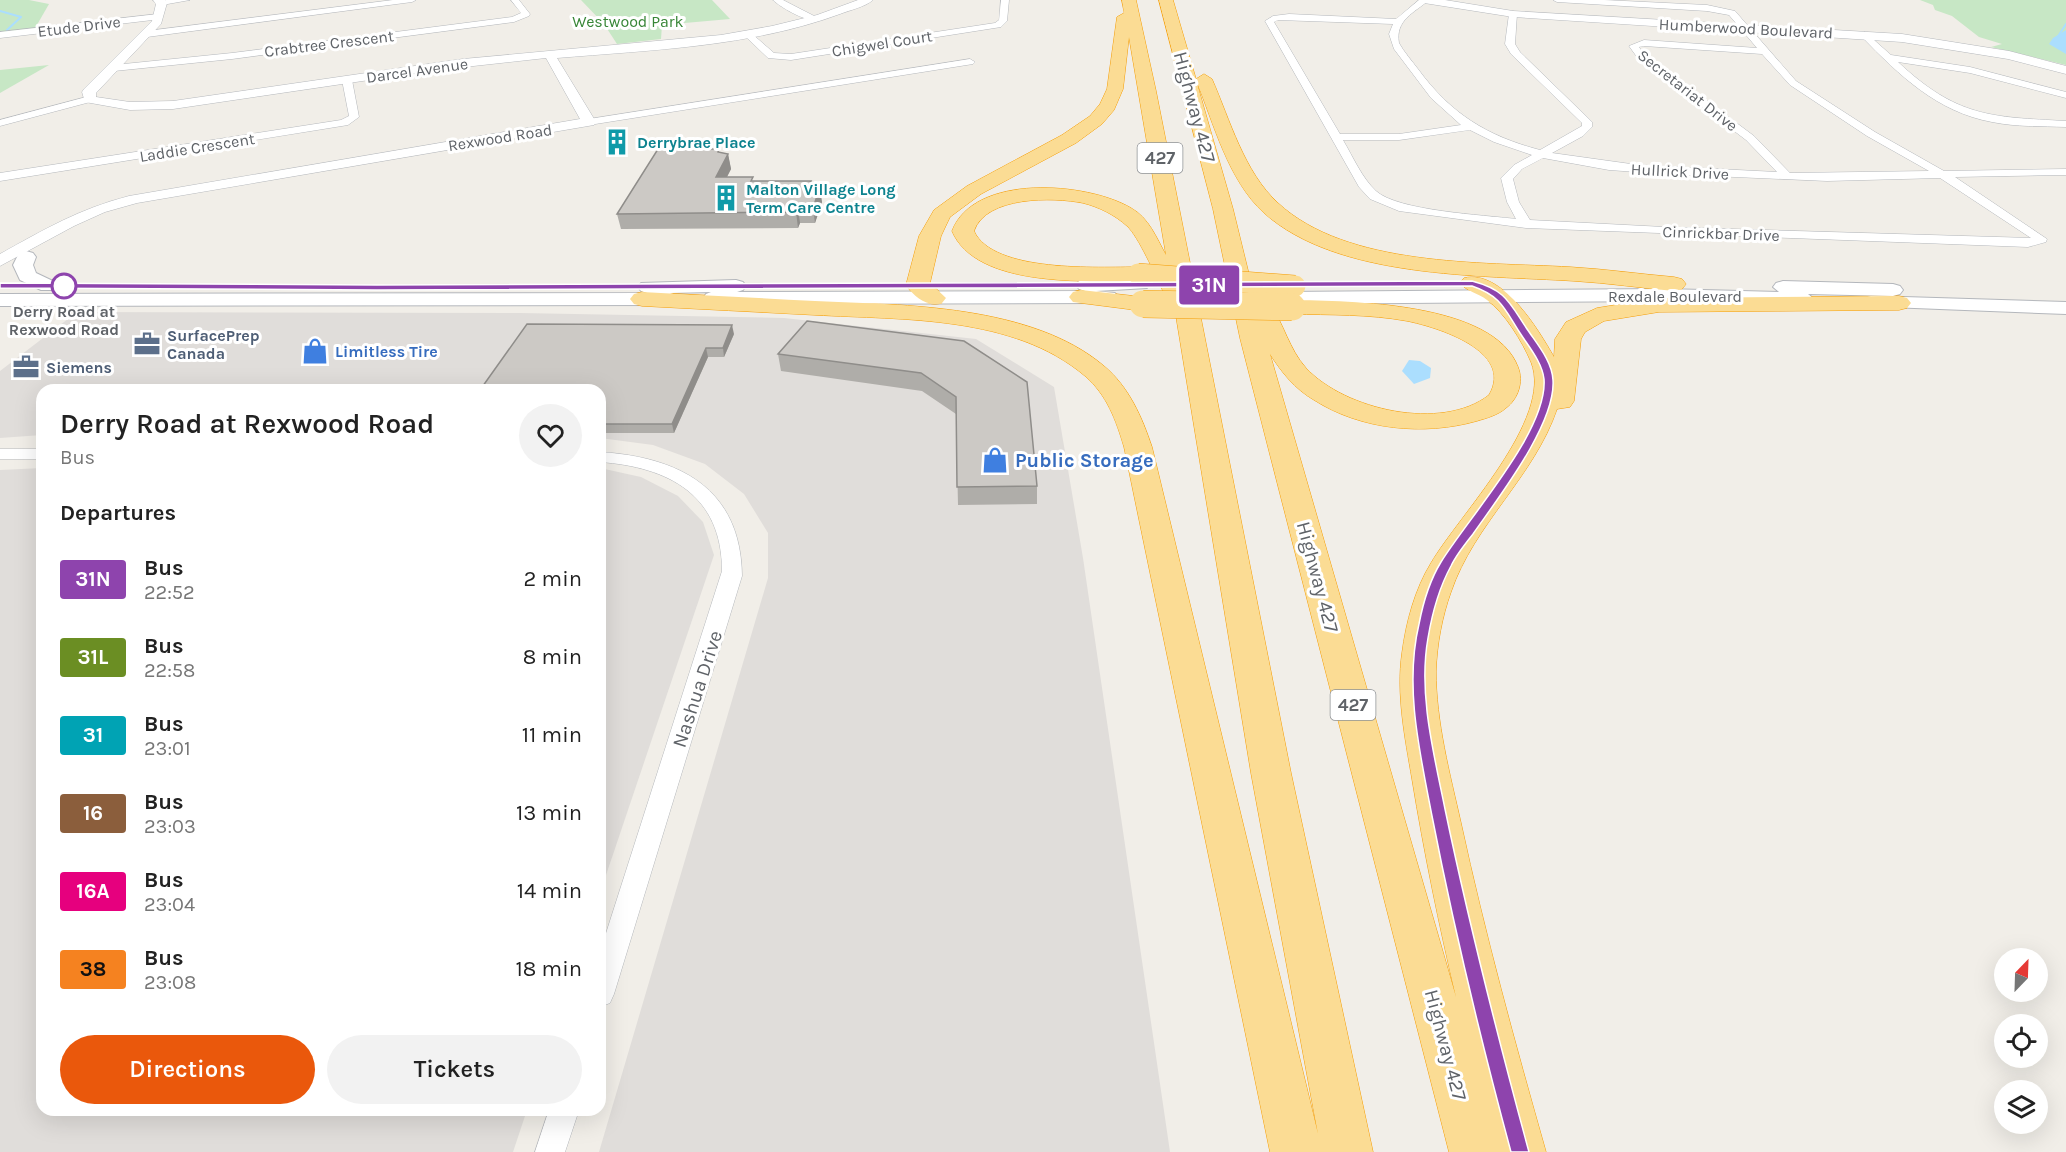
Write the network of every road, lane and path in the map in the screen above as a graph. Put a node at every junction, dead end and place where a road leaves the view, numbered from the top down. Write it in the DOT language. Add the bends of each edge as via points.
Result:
graph roads {
  1 [pos="186,0"];
  2 [pos="412,0"];
  3 [pos="515,0"];
  4 [pos="777,0"];
  5 [pos="868,0"];
  6 [pos="1005,0"];
  7 [pos="1128,0"];
  8 [pos="1424,0"];
  9 [pos="1557,0"];
  10 [pos="160,1"];
  11 [pos="1167,5"];
  12 [pos="1513,14"];
  13 [pos="158,17"];
  14 [pos="816,20"];
  15 [pos="1399,22"];
  16 [pos="1746,29"];
  17 [pos="147,34"];
  18 [pos="747,34"];
  19 [pos="0,35"];
  20 [pos="1865,35"];
  21 [pos="1764,51"];
  22 [pos="549,54"];
  23 [pos="1889,58"];
  24 [pos="970,62"];
  25 [pos="114,68"];
  26 [pos="2066,70"];
  27 [pos="347,80"];
  28 [pos="2066,95"];
  29 [pos="90,99"];
  30 [pos="589,122"];
  31 [pos="0,123"];
  32 [pos="2066,124"];
  33 [pos="1472,127"];
  34 [pos="1337,137"];
  35 [pos="1541,153"];
  36 [pos="2066,172"];
  37 [pos="1942,174"];
  38 [pos="1786,176"];
  39 [pos="0,177"];
  40 [pos="1526,224"];
  41 [pos="8,258"];
  42 [pos="1233,258"];
  43 [pos="0,275"];
  44 [pos="1472,283"];
  45 [pos="1674,284"];
  46 [pos="0,285"];
  47 [pos="48,286"];
  48 [pos="1141,290"];
  49 [pos="926,292"];
  50 [pos="2066,294"];
  51 [pos="1081,297"];
  52 [pos="1290,297"];
  53 [pos="1501,297"];
  54 [pos="642,299"];
  55 [pos="7,301"];
  56 [pos="1899,303"];
  57 [pos="2066,308"];
  58 [pos="1189,316"];
  59 [pos="1538,427"];
  60 [pos="0,454"];
  61 [pos="36,454"];
  62 [pos="606,458"];
  63 [pos="606,975"];
  64 [pos="562,1116"];
  65 [pos="550,1152"];
  66 [pos="1296,1152"];
  67 [pos="1347,1152"];
  68 [pos="1475,1152"];
  69 [pos="1520,1152"];
  1 -- 10 [label="street"];
  2 -- 17 [label="street, Crabtree Crescent"];
  3 -- 25 [label="street, Crabtree Crescent" via="526,14 514,19"];
  4 -- 14 [label="street"];
  5 -- 14 [label="street, Darcel Avenue"];
  6 -- 18 [label="street, Chigwel Court" via="1003,21 993,26 791,57 771,56"];
  7 -- 49 [label="highway" via="1115,89 1108,106 1069,139 974,190 941,214 930,236"];
  7 -- 58 [label="highway, Highway 427 / 427"];
  8 -- 12 [label="street, Humberwood Boulevard"];
  8 -- 15 [label="street"];
  9 -- 16 [label="street, Cinrickbar Drive" via="1717,9 1732,13"];
  10 -- 13 [label="street"];
  11 -- 42 [label="highway, Highway 427 / 427"];
  11 -- 45 [label="highway" via="1180,25 1250,183 1272,209 1313,235 1343,247 1402,260"];
  12 -- 16 [label="street, Humberwood Boulevard"];
  12 -- 35 [label="street" via="1509,44 1515,54 1587,122 1580,134"];
  13 -- 17 [label="street"];
  13 -- 19 [label="street, Etude Drive"];
  14 -- 18 [label="street, Darcel Avenue"];
  15 -- 33 [label="street, Hullrick Drive" via="1394,41 1404,56 1439,99"];
  15 -- 34 [label="street, Cinrickbar Drive" via="1309,17 1269,21"];
  16 -- 20 [label="street, Humberwood Boulevard"];
  16 -- 21 [label="street, Cinrickbar Drive"];
  17 -- 25 [label="street"];
  18 -- 22 [label="street, Darcel Avenue"];
  20 -- 23 [label="street"];
  20 -- 26 [label="street, Humberwood Boulevard" via="1954,45"];
  21 -- 37 [label="street, Cinrickbar Drive" via="1793,83"];
  21 -- 38 [label="street, Secretariat Drive" via="1644,43 1634,46 1750,138"];
  22 -- 27 [label="street, Darcel Avenue"];
  22 -- 30 [label="street"];
  23 -- 28 [label="street" via="1970,70"];
  23 -- 32 [label="street" via="1931,94 1970,114"];
  24 -- 30 [label="street, Rexwood Road"];
  25 -- 29 [label="street" via="92,87"];
  27 -- 29 [label="street, Darcel Avenue" via="154,105 130,106"];
  27 -- 39 [label="street, Laddie Crescent" via="354,117 344,123"];
  29 -- 31 [label="street"];
  30 -- 41 [label="street, Rexwood Road" via="144,197 99,209"];
  33 -- 34 [label="street" via="1399,137"];
  33 -- 35 [label="street, Hullrick Drive"];
  34 -- 40 [label="street, Cinrickbar Drive" via="1365,187 1384,202 1421,212"];
  35 -- 38 [label="street, Hullrick Drive" via="1633,168"];
  35 -- 40 [label="street" via="1507,178 1508,190"];
  36 -- 37 [label="street, Hullrick Drive"];
  37 -- 38 [label="street, Hullrick Drive"];
  37 -- 40 [label="street, Cinrickbar Drive" via="2040,237 2040,241"];
  41 -- 43 [label="street, Rexwood Road"];
  41 -- 47 [label="main road" via="22,265 27,276"];
  42 -- 52 [label="highway" via="1245,271 1288,364 1324,396 1367,413 1421,420 1451,419 1489,408 1507,388 1506,366 1499,354 1458,328 1399,312"];
  42 -- 68 [label="highway, Highway 427 / 427"];
  44 -- 45 [label="main road, Rexdale Boulevard"];
  44 -- 52 [label="main road, Rexdale Boulevard"];
  44 -- 53 [label="highway"];
  45 -- 50 [label="main road, Rexdale Boulevard"];
  46 -- 47 [label="main road"];
  47 -- 49 [label="main road"];
  48 -- 49 [label="main road"];
  48 -- 51 [label="highway"];
  48 -- 52 [label="highway, bridge"];
  48 -- 58 [label="highway" via="1006,265 969,244 964,227 980,209 1016,197 1066,195 1113,206 1139,225"];
  49 -- 51 [label="main road"];
  49 -- 54 [label="main road"];
  52 -- 53 [label="main road, Rexdale Boulevard"];
  53 -- 56 [label="main road, Rexdale Boulevard" via="1665,295"];
  53 -- 59 [label="highway" via="1533,343 1548,378 1547,398"];
  54 -- 55 [label="main road"];
  54 -- 66 [label="highway" via="886,312 976,321 1052,344 1084,362 1107,382 1126,410 1138,447"];
  56 -- 57 [label="main road, Rexdale Boulevard"];
  56 -- 59 [label="highway" via="1659,305 1597,315 1570,333 1558,409"];
  58 -- 67 [label="highway, Highway 427 / 427" via="1269,762"];
  59 -- 69 [label="highway" via="1446,564 1429,604 1421,640 1419,693 1441,827 1484,1019"];
  60 -- 61 [label="street"];
  62 -- 63 [label="street, Nashua Drive" via="673,471 708,496 729,536 732,576"];
  64 -- 65 [label="street"];
}
